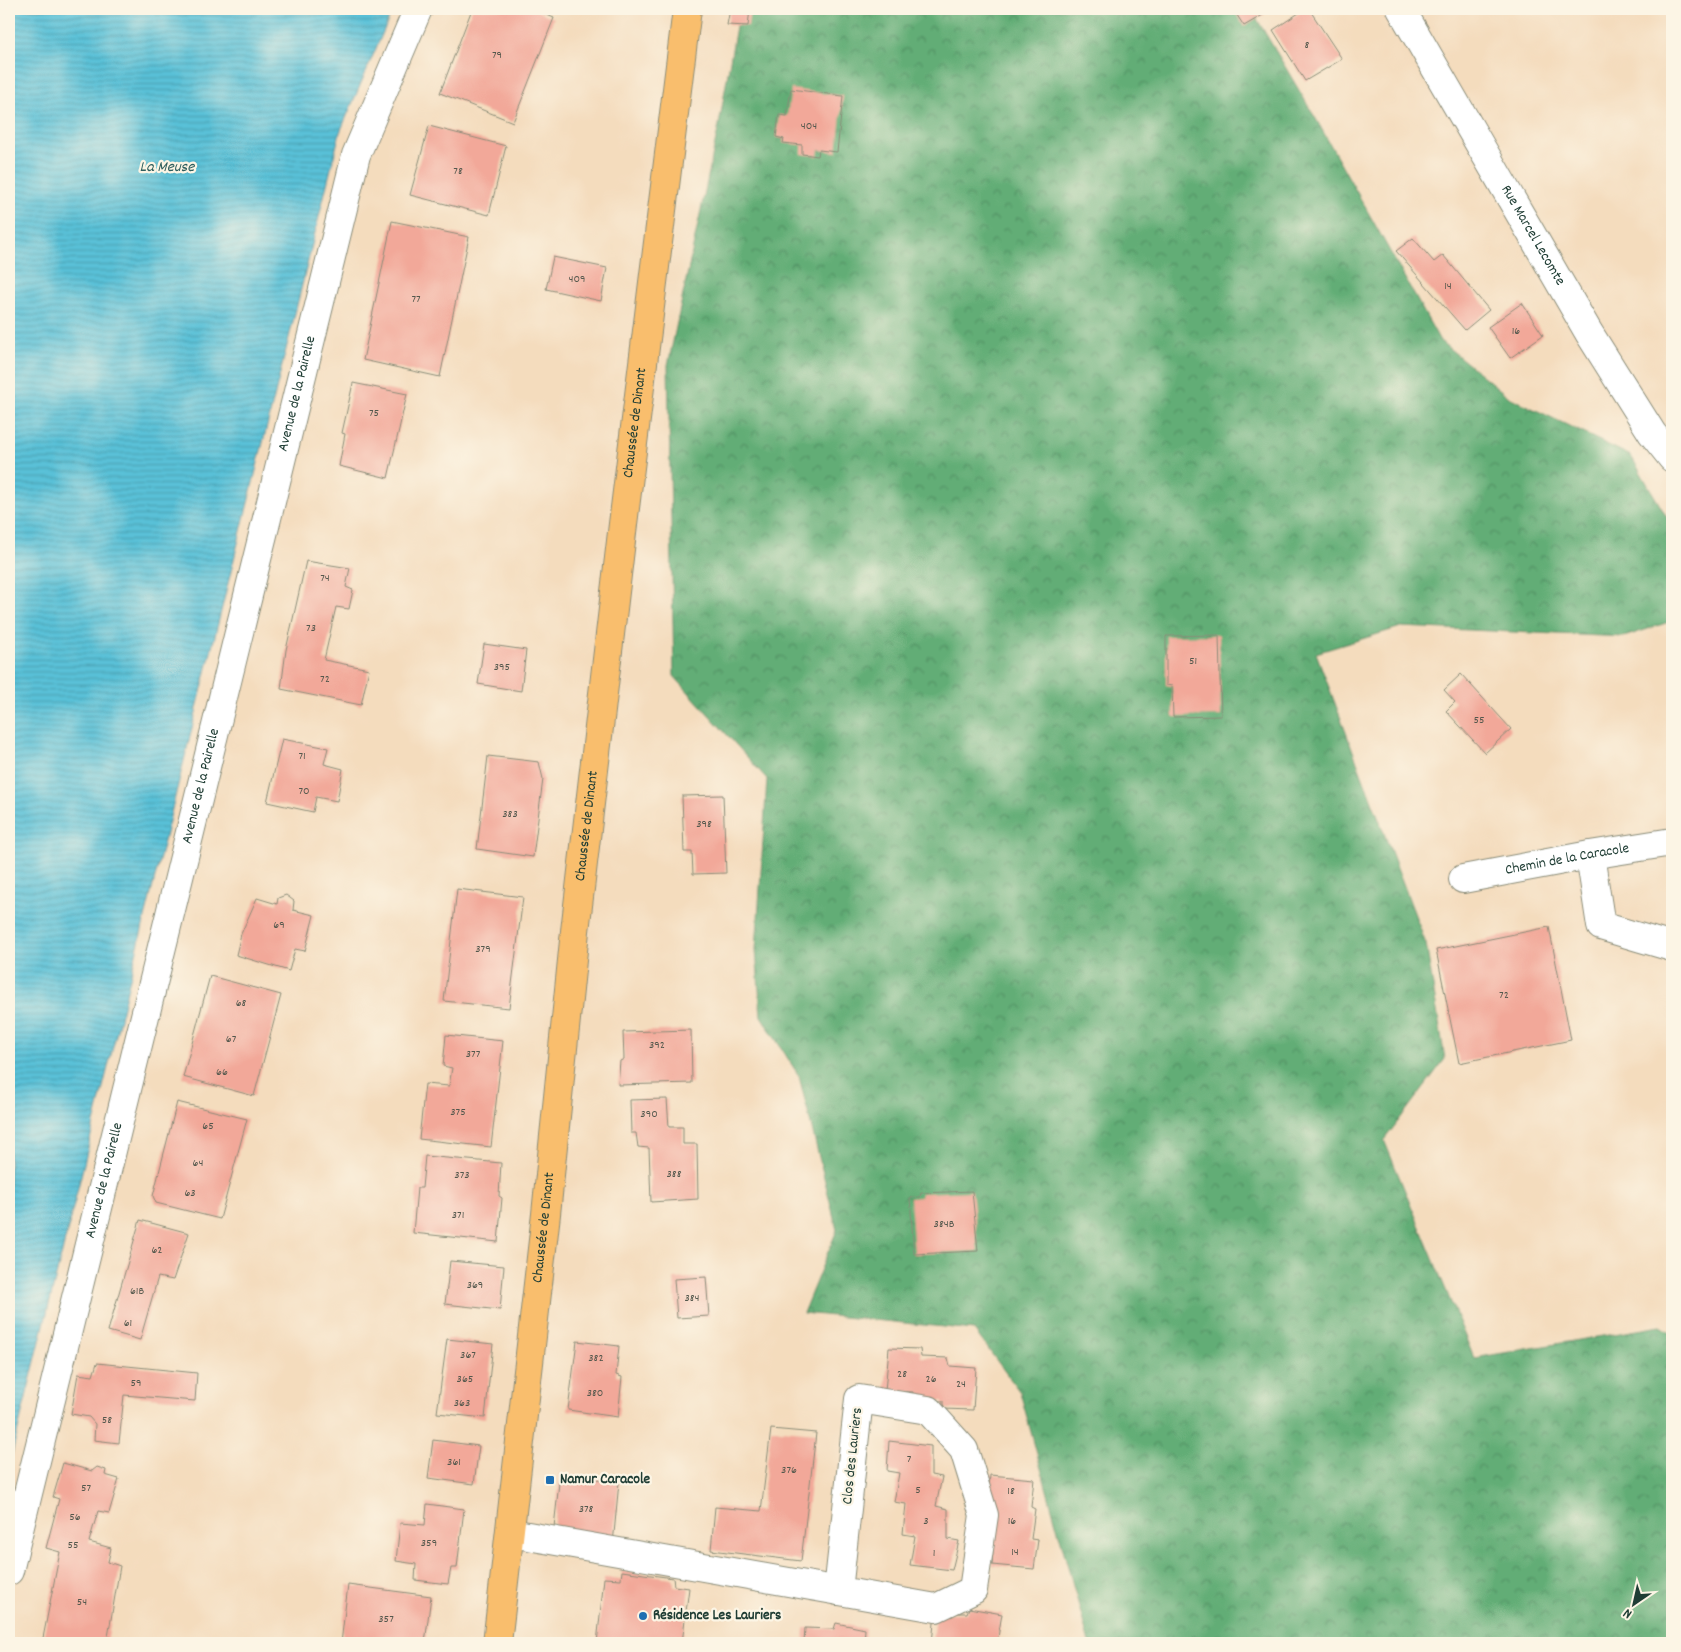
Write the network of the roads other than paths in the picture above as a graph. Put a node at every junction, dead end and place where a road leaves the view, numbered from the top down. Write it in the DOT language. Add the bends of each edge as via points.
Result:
graph roads {
  1 [pos="418,9"];
  2 [pos="687,9"];
  3 [pos="1401,9"];
  4 [pos="1672,458"];
  5 [pos="1672,842"];
  6 [pos="1590,855"];
  7 [pos="1463,879"];
  8 [pos="1672,947"];
  9 [pos="511,1533"];
  10 [pos="9,1572"];
  11 [pos="838,1590"];
  12 [pos="497,1643"];
  1 -- 10 [label="street, Avenue de la Pairelle" via="356,155"];
  2 -- 9 [label="main road, Chaussée de Dinant" via="612,611"];
  3 -- 4 [label="street, Rue Marcel Lecomte" via="1588,333 1652,433"];
  5 -- 6 [label="street, Chemin de la Caracole"];
  6 -- 7 [label="street, Chemin de la Caracole"];
  6 -- 8 [label="street" via="1601,926"];
  9 -- 11 [label="street, Clos des Lauriers"];
  9 -- 12 [label="main road, Chaussée de Dinant"];
  11 -- 11 [label="street, Clos des Lauriers" via="936,1608 973,1590 984,1515 964,1450 928,1410 860,1399"];
}
